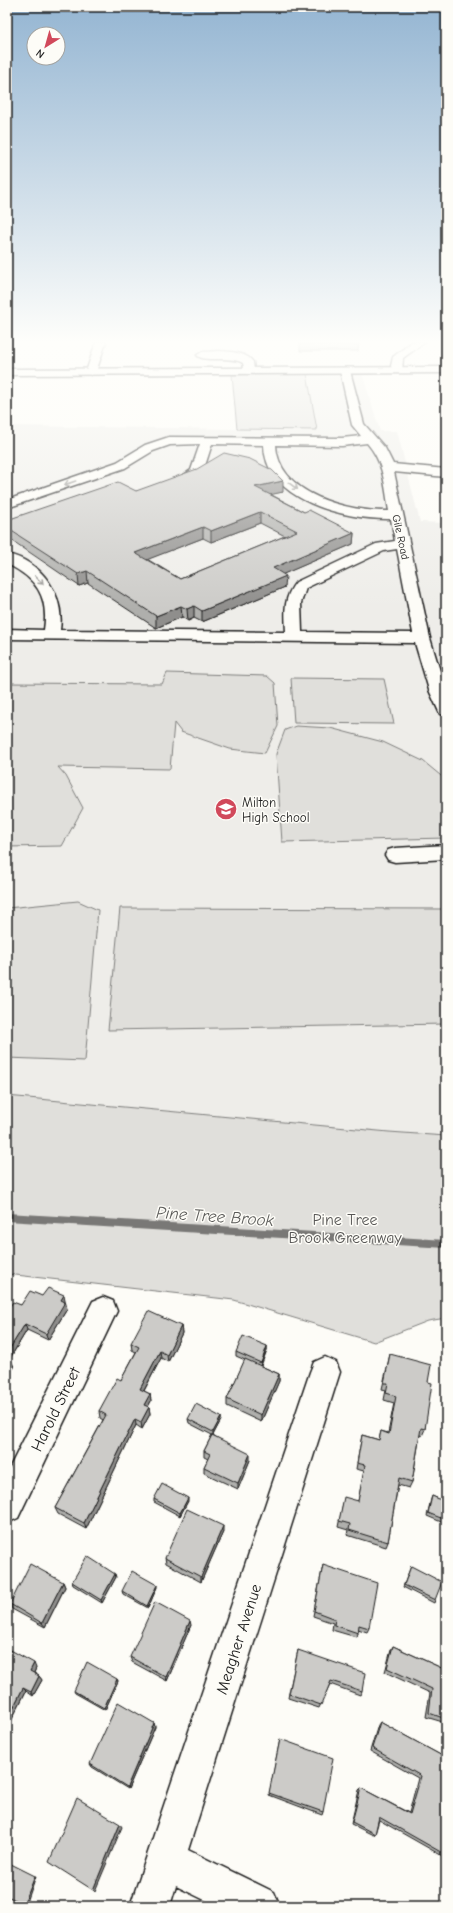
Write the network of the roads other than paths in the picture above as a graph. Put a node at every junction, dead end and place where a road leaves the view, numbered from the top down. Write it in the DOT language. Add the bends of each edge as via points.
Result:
graph roads {
  1 [pos="363,431"];
  2 [pos="370,439"];
  3 [pos="207,440"];
  4 [pos="270,441"];
  5 [pos="387,467"];
  6 [pos="107,470"];
  7 [pos="446,473"];
  8 [pos="121,479"];
  9 [pos="183,480"];
  10 [pos="7,504"];
  11 [pos="396,515"];
  12 [pos="403,544"];
  13 [pos="7,558"];
  14 [pos="7,634"];
  15 [pos="51,634"];
  16 [pos="294,637"];
  17 [pos="422,638"];
  18 [pos="446,710"];
  19 [pos="446,852"];
  20 [pos="395,855"];
  21 [pos="103,1311"];
  22 [pos="325,1372"];
  23 [pos="7,1507"];
  24 [pos="165,1860"];
  25 [pos="150,1906"];
  26 [pos="260,1906"];
  1 -- 2 [label="street, Gile Road"];
  2 -- 4 [label="street" via="342,442"];
  2 -- 5 [label="street, Gile Road" via="383,454"];
  3 -- 4 [label="street"];
  3 -- 6 [label="street" via="160,444 145,450 127,463"];
  3 -- 9 [label="street" via="196,472"];
  4 -- 11 [label="street, one-way" via="272,458 278,472 300,491 327,505 352,513"];
  5 -- 7 [label="street"];
  5 -- 11 [label="street, Gile Road"];
  6 -- 8 [label="street"];
  6 -- 10 [label="street, one-way"];
  11 -- 12 [label="street, Gile Road"];
  12 -- 16 [label="street" via="381,547 301,585 293,601"];
  12 -- 17 [label="street, Gile Road"];
  13 -- 15 [label="street, one-way" via="30,571 50,594 55,617"];
  14 -- 15 [label="street"];
  15 -- 16 [label="street"];
  16 -- 17 [label="street"];
  17 -- 18 [label="street, Gile Road" via="437,690"];
  19 -- 20 [label="street"];
  21 -- 23 [label="street, Harold Street"];
  22 -- 24 [label="street, Meagher Avenue"];
  24 -- 25 [label="street, Meagher Avenue"];
  24 -- 26 [label="street"];
}
